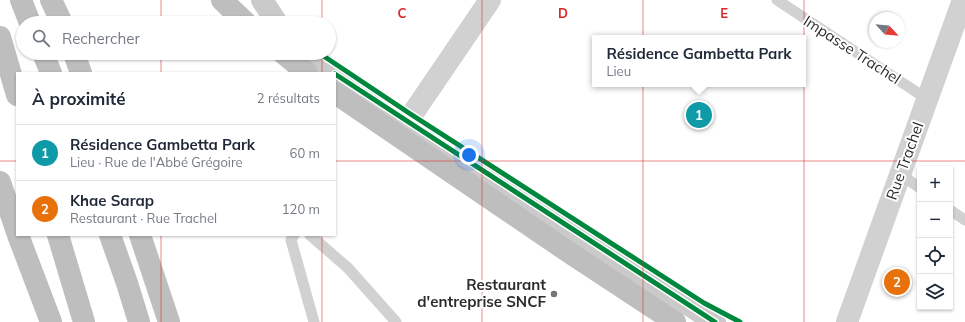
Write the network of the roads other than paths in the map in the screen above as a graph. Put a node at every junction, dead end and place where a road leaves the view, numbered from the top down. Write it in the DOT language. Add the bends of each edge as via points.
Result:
graph roads {
  1 [pos="20,0"];
  2 [pos="51,0"];
  3 [pos="222,0"];
  4 [pos="241,0"];
  5 [pos="262,0"];
  6 [pos="490,0"];
  7 [pos="777,0"];
  8 [pos="963,0"];
  9 [pos="27,16"];
  10 [pos="59,16"];
  11 [pos="239,16"];
  12 [pos="252,16"];
  13 [pos="272,16"];
  14 [pos="0,37"];
  15 [pos="46,60"];
  16 [pos="76,60"];
  17 [pos="291,60"];
  18 [pos="316,60"];
  19 [pos="51,72"];
  20 [pos="81,72"];
  21 [pos="306,72"];
  22 [pos="333,72"];
  23 [pos="336,74"];
  24 [pos="16,92"];
  25 [pos="336,94"];
  26 [pos="927,99"];
  27 [pos="407,122"];
  28 [pos="900,174"];
  29 [pos="0,182"];
  30 [pos="917,186"];
  31 [pos="953,212"];
  32 [pos="965,220"];
  33 [pos="16,229"];
  34 [pos="18,236"];
  35 [pos="58,236"];
  36 [pos="110,236"];
  37 [pos="140,236"];
  38 [pos="293,236"];
  39 [pos="311,236"];
  40 [pos="389,317"];
  41 [pos="669,320"];
  42 [pos="50,322"];
  43 [pos="84,322"];
  44 [pos="139,322"];
  45 [pos="168,322"];
  46 [pos="314,322"];
  47 [pos="396,322"];
  48 [pos="715,322"];
  49 [pos="847,322"];
  1 -- 9 [label="highway"];
  2 -- 10 [label="highway"];
  3 -- 11 [label="highway"];
  4 -- 12 [label="highway"];
  5 -- 13 [label="street"];
  6 -- 27 [label="street"];
  7 -- 26 [label="lane, Impasse Trachel"];
  8 -- 26 [label="street, Rue Trachel"];
  14 -- 24 [label="highway"];
  15 -- 19 [label="highway"];
  16 -- 20 [label="highway"];
  17 -- 21 [label="highway"];
  18 -- 22 [label="street"];
  23 -- 27 [label="street"];
  25 -- 41 [label="highway"];
  26 -- 28 [label="street, Rue Trachel"];
  27 -- 48 [label="street"];
  28 -- 30 [label="lane"];
  28 -- 49 [label="street, Rue Trachel"];
  29 -- 33 [label="highway"];
  31 -- 32 [label="lane"];
  34 -- 42 [label="highway"];
  35 -- 43 [label="highway"];
  36 -- 44 [label="highway"];
  37 -- 45 [label="highway"];
  38 -- 46 [label="lane" via="291,240"];
  39 -- 40 [label="lane" via="348,268"];
  40 -- 47 [label="lane"];
}
